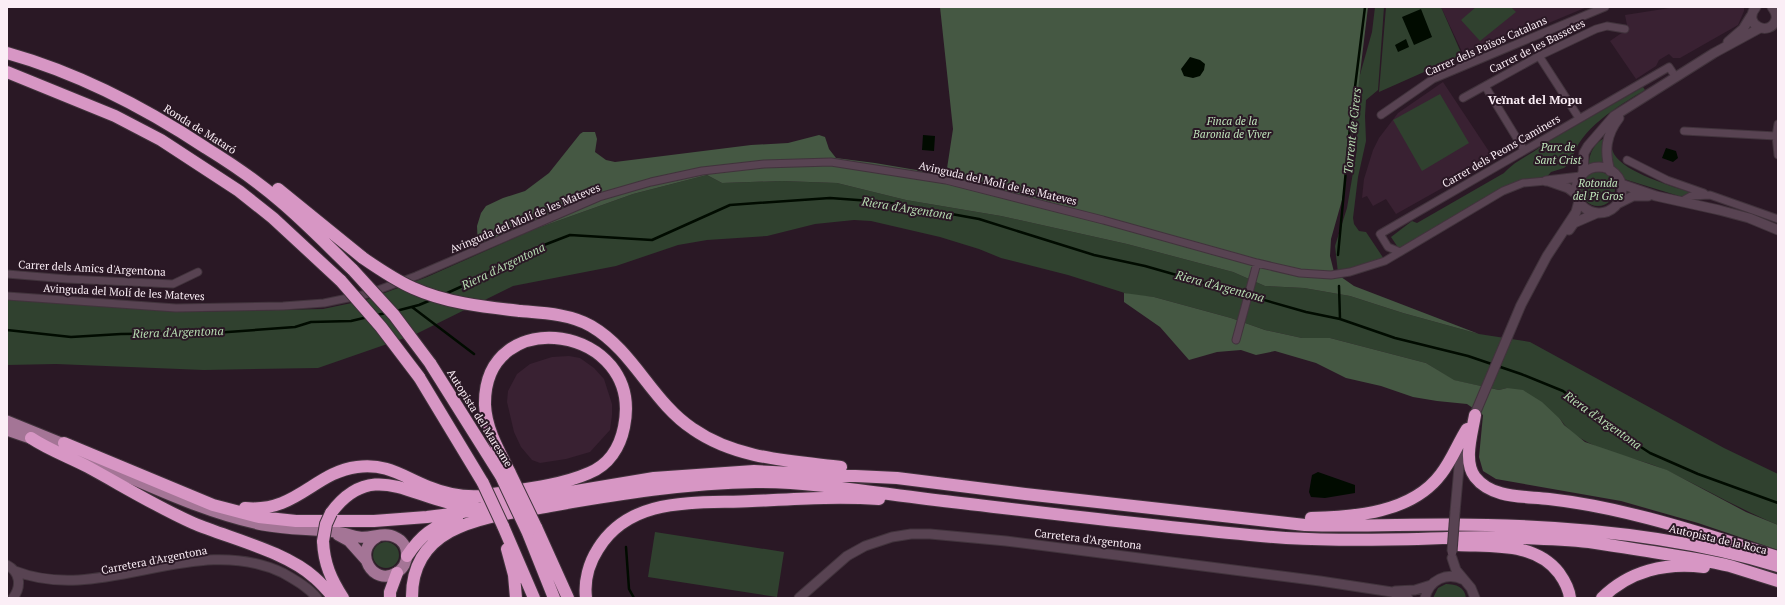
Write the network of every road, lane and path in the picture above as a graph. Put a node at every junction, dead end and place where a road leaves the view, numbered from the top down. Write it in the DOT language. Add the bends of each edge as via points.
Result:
graph roads {
  1 [pos="1605,7"];
  2 [pos="1753,10"];
  3 [pos="1776,11"];
  4 [pos="1775,25"];
  5 [pos="1625,28"];
  6 [pos="1760,28"];
  7 [pos="1723,47"];
  8 [pos="7,53"];
  9 [pos="1539,56"];
  10 [pos="7,72"];
  11 [pos="1676,76"];
  12 [pos="1485,86"];
  13 [pos="1463,98"];
  14 [pos="1627,108"];
  15 [pos="1381,115"];
  16 [pos="1579,118"];
  17 [pos="1778,124"];
  18 [pos="171,125"];
  19 [pos="1684,131"];
  20 [pos="1776,136"];
  21 [pos="1524,150"];
  22 [pos="1778,155"];
  23 [pos="1627,160"];
  24 [pos="1610,171"];
  25 [pos="1582,175"];
  26 [pos="1546,181"];
  27 [pos="1620,184"];
  28 [pos="1710,195"];
  29 [pos="1656,196"];
  30 [pos="1577,197"];
  31 [pos="1682,201"];
  32 [pos="1617,204"];
  33 [pos="1597,213"];
  34 [pos="1778,219"];
  35 [pos="1778,230"];
  36 [pos="1558,241"];
  37 [pos="1400,252"];
  38 [pos="1257,263"];
  39 [pos="353,270"];
  40 [pos="198,272"];
  41 [pos="7,274"];
  42 [pos="7,296"];
  43 [pos="1236,340"];
  44 [pos="1477,411"];
  45 [pos="7,421"];
  46 [pos="1467,429"];
  47 [pos="7,430"];
  48 [pos="31,438"];
  49 [pos="64,443"];
  50 [pos="105,463"];
  51 [pos="505,474"];
  52 [pos="897,478"];
  53 [pos="906,496"];
  54 [pos="504,503"];
  55 [pos="513,513"];
  56 [pos="1274,522"];
  57 [pos="503,526"];
  58 [pos="532,530"];
  59 [pos="325,536"];
  60 [pos="377,537"];
  61 [pos="1397,540"];
  62 [pos="1452,555"];
  63 [pos="407,556"];
  64 [pos="1778,557"];
  65 [pos="366,560"];
  66 [pos="7,565"];
  67 [pos="1730,566"];
  68 [pos="1778,566"];
  69 [pos="15,571"];
  70 [pos="397,573"];
  71 [pos="1440,578"];
  72 [pos="34,580"];
  73 [pos="1464,580"];
  74 [pos="1778,581"];
  75 [pos="1431,585"];
  76 [pos="19,589"];
  77 [pos="1392,592"];
  78 [pos="14,598"];
  79 [pos="317,598"];
  80 [pos="334,598"];
  81 [pos="343,598"];
  82 [pos="390,598"];
  83 [pos="412,598"];
  84 [pos="516,598"];
  85 [pos="534,598"];
  86 [pos="554,598"];
  87 [pos="568,598"];
  88 [pos="586,598"];
  89 [pos="799,598"];
  90 [pos="1408,598"];
  91 [pos="1426,598"];
  92 [pos="1475,598"];
  93 [pos="1570,598"];
  94 [pos="1602,598"];
  1 -- 15 [label="street, Carrer dels Països Catalans" via="1434,79"];
  2 -- 6 [label="street" via="1754,23"];
  2 -- 7 [label="street" via="1743,29"];
  3 -- 4 [label="street"];
  4 -- 6 [label="street"];
  5 -- 9 [label="street, Carrer de les Bassetes" via="1607,26 1596,29"];
  6 -- 7 [label="street"];
  7 -- 11 [label="street"];
  8 -- 18 [label="highway, Ronda de Mataró" via="125,99"];
  9 -- 12 [label="street, Carrer de les Bassetes"];
  9 -- 16 [label="street"];
  10 -- 57 [label="highway, bridge" via="115,116 161,140 239,191 273,218 341,281 381,327 419,377 483,483"];
  11 -- 14 [label="street"];
  11 -- 16 [label="street, Carrer dels Peons Caminers" via="1669,67"];
  12 -- 13 [label="street, Carrer de les Bassetes"];
  12 -- 21 [label="street"];
  14 -- 24 [label="street" via="1608,138 1606,156"];
  14 -- 25 [label="street" via="1614,116 1588,146 1584,153"];
  16 -- 21 [label="street, Carrer dels Peons Caminers"];
  17 -- 20 [label="street"];
  18 -- 39 [label="highway, Ronda de Mataró" via="248,175 281,201"];
  18 -- 52 [label="highway, bridge" via="225,150 256,171 363,258 401,282 456,302 560,316 590,325 607,337 626,357 654,393 678,418 705,437 731,449 763,457 869,470"];
  19 -- 20 [label="street"];
  20 -- 22 [label="street"];
  21 -- 37 [label="street, Carrer dels Peons Caminers" via="1380,234 1388,247"];
  23 -- 28 [label="street" via="1667,180"];
  24 -- 25 [label="street" via="1597,167"];
  24 -- 27 [label="street" via="1617,176"];
  25 -- 26 [label="street"];
  25 -- 30 [label="street" via="1576,185"];
  26 -- 30 [label="street" via="1568,188"];
  26 -- 37 [label="street, Avinguda del Molí de les Mateves" via="1523,183 1503,191"];
  27 -- 29 [label="street"];
  27 -- 32 [label="street" via="1621,194"];
  28 -- 31 [label="street" via="1691,196"];
  28 -- 34 [label="street"];
  29 -- 31 [label="street"];
  29 -- 32 [label="street" via="1633,196"];
  30 -- 33 [label="street" via="1585,209"];
  30 -- 36 [label="street" via="1576,212"];
  31 -- 35 [label="street" via="1749,218"];
  32 -- 33 [label="street" via="1608,211"];
  33 -- 36 [label="street" via="1574,223"];
  36 -- 44 [label="street" via="1535,278 1508,334"];
  37 -- 38 [label="street, Avinguda del Molí de les Mateves" via="1385,261 1331,275 1300,273"];
  38 -- 42 [label="street, Avinguda del Molí de les Mateves" via="946,180 831,162 772,164 702,171 651,182 599,197 416,276 367,294 324,303 176,308"];
  38 -- 43 [label="street"];
  39 -- 51 [label="highway, Autopista del Maresme, bridge" via="394,315 430,363"];
  40 -- 41 [label="street, Carrer dels Amics d'Argentona" via="173,284"];
  44 -- 46 [label="street"];
  44 -- 64 [label="highway" via="1470,462 1475,477 1493,491 1627,512"];
  45 -- 49 [label="main road"];
  46 -- 56 [label="highway" via="1440,476 1411,499 1375,511"];
  46 -- 62 [label="street, bridge" via="1460,456"];
  47 -- 48 [label="main road"];
  48 -- 50 [label="main road"];
  48 -- 80 [label="highway" via="167,510 294,564 315,577"];
  49 -- 50 [label="highway"];
  50 -- 51 [label="highway" via="119,463 206,498 249,509 285,503 340,471 367,466 386,468 429,487 458,496 480,496 554,483 590,473 603,465 620,444 627,414 623,388 608,363 596,352 575,341 547,337 516,346 493,370 486,388 485,405 488,425"];
  50 -- 54 [label="highway" via="213,505 271,519 374,522 459,513"];
  50 -- 59 [label="main road" via="162,492 214,512"];
  51 -- 58 [label="highway, Autopista del Maresme, bridge"];
  52 -- 54 [label="highway" via="736,471 654,478"];
  52 -- 56 [label="highway"];
  53 -- 55 [label="highway" via="810,484 689,484"];
  53 -- 61 [label="highway" via="1258,536"];
  53 -- 88 [label="highway" via="884,499 834,497 668,505 646,510 627,519 602,542 590,565"];
  54 -- 59 [label="highway, bridge" via="449,504 406,488 376,484 362,487 342,500 331,513 326,524"];
  55 -- 63 [label="highway" via="464,518 440,524 421,538"];
  55 -- 83 [label="highway" via="464,524 448,531 432,543 416,569 412,582"];
  56 -- 68 [label="highway, Autopista de la Roca" via="1348,526 1486,524 1586,530 1653,538"];
  57 -- 84 [label="highway" via="514,575"];
  57 -- 85 [label="highway"];
  58 -- 86 [label="highway, Autopista del Maresme"];
  58 -- 87 [label="highway"];
  59 -- 60 [label="main road"];
  59 -- 65 [label="main road" via="349,541"];
  59 -- 81 [label="highway" via="324,558"];
  60 -- 63 [label="main road" via="389,535 398,538"];
  60 -- 65 [label="main road" via="368,546"];
  61 -- 67 [label="highway" via="1494,537 1589,542"];
  61 -- 93 [label="highway" via="1419,544 1504,547 1526,551 1542,557 1554,568 1564,579"];
  62 -- 71 [label="street"];
  62 -- 73 [label="street" via="1456,570"];
  63 -- 70 [label="main road" via="404,566"];
  65 -- 70 [label="main road" via="371,570 378,574 386,576"];
  66 -- 69 [label="street, Carretera d'Argentona"];
  67 -- 74 [label="highway"];
  67 -- 94 [label="highway" via="1714,569 1675,565 1658,568 1629,578 1613,587"];
  69 -- 72 [label="street, Carretera d'Argentona"];
  69 -- 76 [label="street"];
  70 -- 82 [label="highway"];
  71 -- 73 [label="street" via="1452,576"];
  71 -- 75 [label="street"];
  72 -- 76 [label="street"];
  72 -- 79 [label="street, Carretera d'Argentona" via="82,585 208,561 234,560 270,567 295,580"];
  73 -- 92 [label="street"];
  75 -- 77 [label="street" via="1415,590"];
  75 -- 91 [label="street"];
  76 -- 78 [label="street"];
  77 -- 89 [label="street, Carretera d'Argentona" via="1006,541 923,534 892,537 865,546 847,556"];
  77 -- 90 [label="street"];
}
